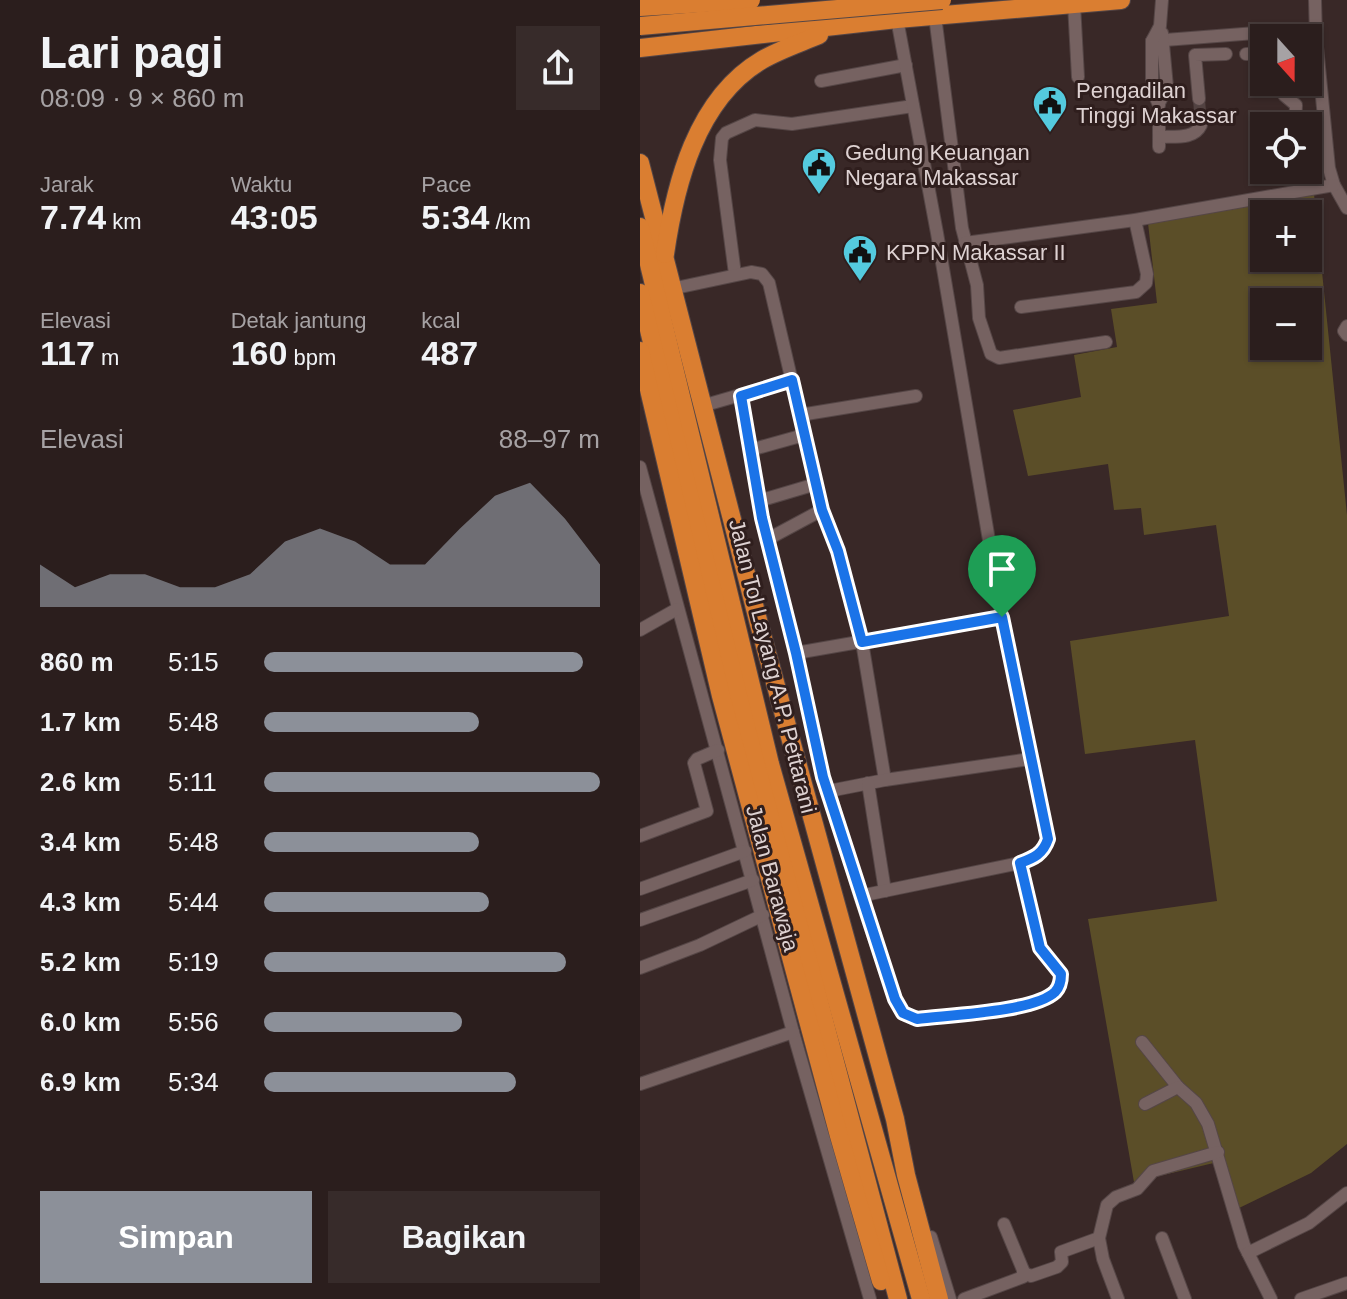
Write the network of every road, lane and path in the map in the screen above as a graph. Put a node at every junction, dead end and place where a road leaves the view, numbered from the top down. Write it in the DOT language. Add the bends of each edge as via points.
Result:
graph roads {
  1 [pos="655,0"];
  2 [pos="751,0"];
  3 [pos="1121,0"];
  4 [pos="1162,0"];
  5 [pos="1315,0"];
  6 [pos="1074,4"];
  7 [pos="640,7"];
  8 [pos="939,8"];
  9 [pos="897,19"];
  10 [pos="843,25"];
  11 [pos="640,26"];
  12 [pos="1250,33"];
  13 [pos="1193,37"];
  14 [pos="1158,40"];
  15 [pos="685,43"];
  16 [pos="640,48"];
  17 [pos="1226,54"];
  18 [pos="1246,54"];
  19 [pos="1250,54"];
  20 [pos="1195,55"];
  21 [pos="906,65"];
  22 [pos="1078,77"];
  23 [pos="821,81"];
  24 [pos="1285,96"];
  25 [pos="1199,99"];
  26 [pos="1159,104"];
  27 [pos="913,106"];
  28 [pos="1296,112"];
  29 [pos="1201,125"];
  30 [pos="1159,137"];
  31 [pos="640,163"];
  32 [pos="1334,185"];
  33 [pos="1347,208"];
  34 [pos="1135,220"];
  35 [pos="640,227"];
  36 [pos="965,243"];
  37 [pos="664,259"];
  38 [pos="735,274"];
  39 [pos="671,289"];
  40 [pos="640,293"];
  41 [pos="1021,307"];
  42 [pos="1347,326"];
  43 [pos="1347,335"];
  44 [pos="1106,342"];
  45 [pos="640,351"];
  46 [pos="792,380"];
  47 [pos="741,396"];
  48 [pos="916,396"];
  49 [pos="702,406"];
  50 [pos="800,415"];
  51 [pos="804,435"];
  52 [pos="750,450"];
  53 [pos="640,467"];
  54 [pos="816,484"];
  55 [pos="759,501"];
  56 [pos="645,508"];
  57 [pos="822,510"];
  58 [pos="768,539"];
  59 [pos="677,609"];
  60 [pos="1002,617"];
  61 [pos="640,630"];
  62 [pos="862,642"];
  63 [pos="796,653"];
  64 [pos="718,750"];
  65 [pos="1030,759"];
  66 [pos="885,780"];
  67 [pos="868,783"];
  68 [pos="829,791"];
  69 [pos="640,836"];
  70 [pos="745,851"];
  71 [pos="1020,863"];
  72 [pos="753,880"];
  73 [pos="640,889"];
  74 [pos="885,891"];
  75 [pos="860,896"];
  76 [pos="763,915"];
  77 [pos="640,920"];
  78 [pos="640,968"];
  79 [pos="793,1032"];
  80 [pos="1142,1042"];
  81 [pos="640,1084"];
  82 [pos="1178,1087"];
  83 [pos="1145,1104"];
  84 [pos="895,1119"];
  85 [pos="1218,1152"];
  86 [pos="1347,1193"];
  87 [pos="1004,1224"];
  88 [pos="1099,1238"];
  89 [pos="1162,1238"];
  90 [pos="1248,1253"];
  91 [pos="1024,1273"];
  92 [pos="1347,1283"];
  93 [pos="870,1299"];
  94 [pos="887,1299"];
  95 [pos="898,1299"];
  96 [pos="921,1299"];
  97 [pos="939,1299"];
  98 [pos="950,1299"];
  99 [pos="964,1299"];
  100 [pos="1118,1299"];
  101 [pos="1185,1299"];
  102 [pos="1271,1299"];
  103 [pos="1301,1299"];
  1 -- 15 [label="highway" via="650,17 654,29"];
  2 -- 7 [label="highway, bridge"];
  3 -- 6 [label="highway"];
  4 -- 14 [label="street"];
  5 -- 32 [label="street"];
  6 -- 8 [label="highway"];
  6 -- 22 [label="street"];
  8 -- 9 [label="highway"];
  8 -- 11 [label="highway, bridge"];
  8 -- 36 [label="street"];
  9 -- 10 [label="highway"];
  9 -- 21 [label="street"];
  10 -- 15 [label="highway"];
  10 -- 37 [label="highway" via="760,61 725,90 692,150 673,204"];
  12 -- 13 [label="street"];
  13 -- 14 [label="street"];
  13 -- 20 [label="street"];
  14 -- 26 [label="street" via="1167,87"];
  15 -- 16 [label="highway"];
  17 -- 20 [label="street"];
  18 -- 19 [label="street"];
  20 -- 25 [label="street"];
  21 -- 23 [label="street"];
  21 -- 27 [label="street"];
  24 -- 28 [label="street" via="1296,105"];
  27 -- 38 [label="street" via="792,124 755,120 726,133 720,160"];
  27 -- 60 [label="street"];
  29 -- 30 [label="street" via="1191,136"];
  31 -- 37 [label="highway"];
  32 -- 33 [label="street"];
  32 -- 34 [label="street"];
  34 -- 36 [label="street"];
  34 -- 41 [label="street" via="1147,274 1136,292"];
  35 -- 96 [label="highway, Jalan Tol Layang A.P. Pettarani" via="770,764"];
  36 -- 44 [label="street" via="977,285 979,318 993,357"];
  37 -- 39 [label="highway"];
  38 -- 39 [label="street"];
  38 -- 46 [label="street" via="756,272 769,283"];
  39 -- 49 [label="highway"];
  40 -- 95 [label="highway, Jalan Tol Layang A.P. Pettarani" via="742,712"];
  42 -- 43 [label="street"];
  45 -- 94 [label="highway" via="729,725"];
  46 -- 47 [label="street"];
  46 -- 50 [label="street"];
  47 -- 49 [label="street"];
  47 -- 52 [label="street"];
  48 -- 50 [label="street"];
  49 -- 84 [label="highway"];
  50 -- 51 [label="street"];
  51 -- 52 [label="street"];
  51 -- 54 [label="street"];
  52 -- 55 [label="street"];
  53 -- 56 [label="street, Jalan Barawaja"];
  54 -- 55 [label="street"];
  54 -- 57 [label="street"];
  55 -- 58 [label="street"];
  56 -- 59 [label="street, Jalan Barawaja"];
  57 -- 58 [label="street"];
  57 -- 62 [label="street"];
  58 -- 63 [label="street"];
  59 -- 61 [label="street"];
  59 -- 64 [label="street, Jalan Barawaja"];
  60 -- 62 [label="street"];
  60 -- 65 [label="street"];
  62 -- 63 [label="street"];
  62 -- 66 [label="street"];
  63 -- 68 [label="street"];
  64 -- 69 [label="street" via="694,765 707,811"];
  64 -- 70 [label="street, Jalan Barawaja"];
  65 -- 66 [label="street"];
  65 -- 71 [label="street" via="1048,839 1036,857"];
  66 -- 67 [label="street"];
  67 -- 68 [label="street"];
  67 -- 74 [label="street"];
  68 -- 75 [label="street"];
  70 -- 72 [label="street, Jalan Barawaja"];
  70 -- 73 [label="street"];
  71 -- 74 [label="street"];
  71 -- 75 [label="street" via="1040,948 1061,974 1055,993 1032,1004 917,1019 903,1013"];
  72 -- 76 [label="street, Jalan Barawaja"];
  72 -- 77 [label="street"];
  74 -- 75 [label="street"];
  76 -- 78 [label="street"];
  76 -- 79 [label="street, Jalan Barawaja"];
  79 -- 81 [label="street"];
  79 -- 93 [label="street, Jalan Barawaja"];
  80 -- 82 [label="street"];
  82 -- 83 [label="street"];
  82 -- 85 [label="street" via="1203,1113"];
  84 -- 97 [label="highway"];
  84 -- 98 [label="street"];
  85 -- 88 [label="street" via="1153,1171 1137,1189 1112,1200 1103,1213"];
  85 -- 90 [label="street"];
  86 -- 90 [label="street" via="1309,1223"];
  87 -- 91 [label="street"];
  88 -- 91 [label="street" via="1061,1252 1060,1266"];
  88 -- 100 [label="street"];
  89 -- 101 [label="street"];
  90 -- 102 [label="street"];
  91 -- 99 [label="street"];
  92 -- 103 [label="street"];
}
